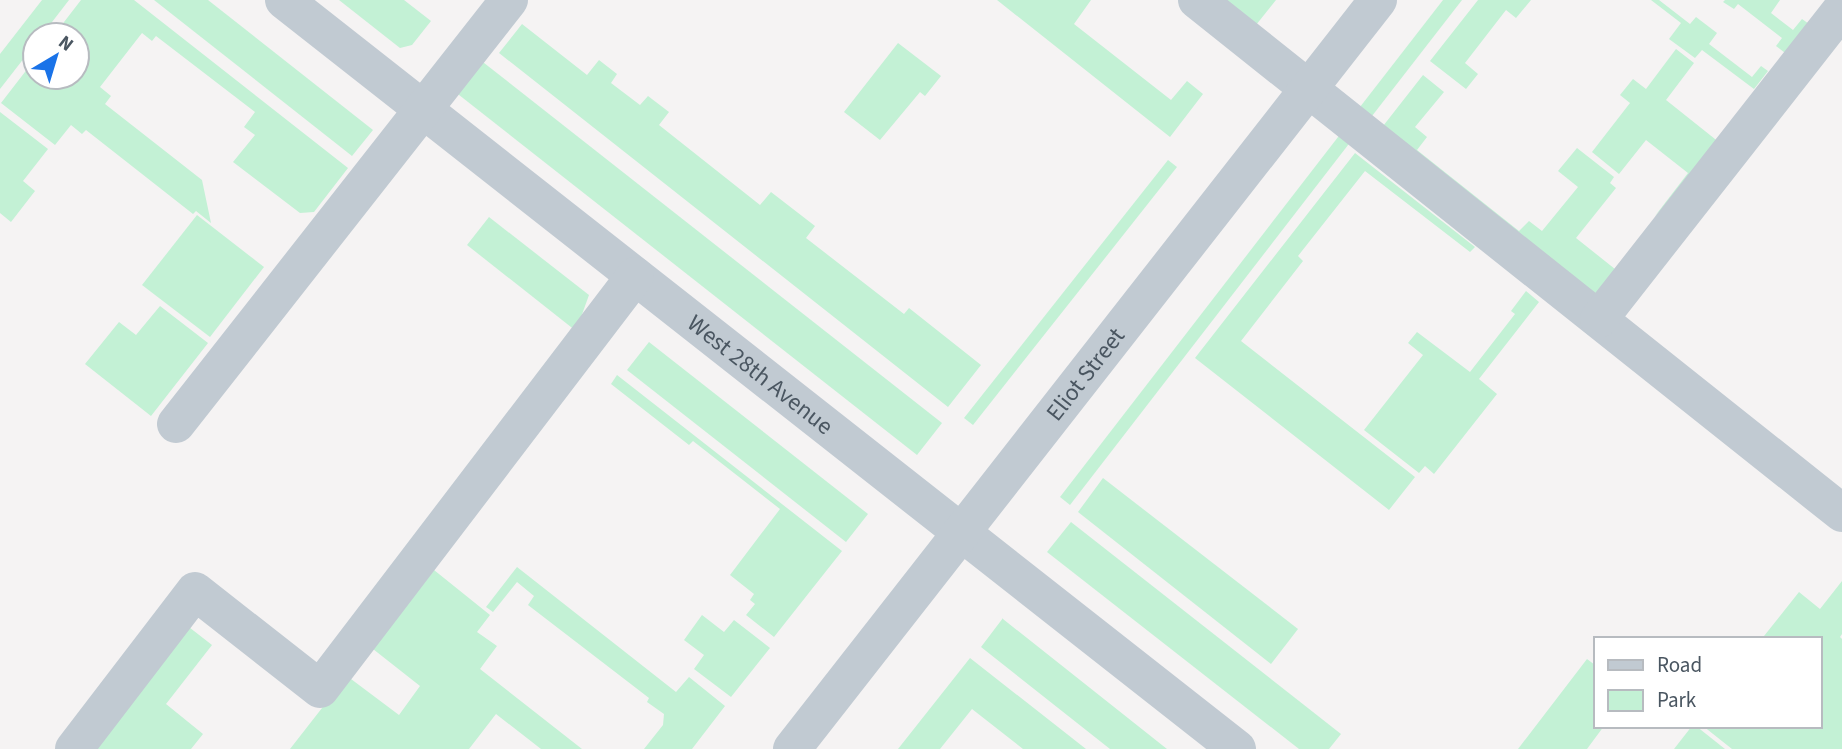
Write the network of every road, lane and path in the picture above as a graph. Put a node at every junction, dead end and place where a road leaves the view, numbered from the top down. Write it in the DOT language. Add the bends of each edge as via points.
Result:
graph roads {
  1 [pos="285,0"];
  2 [pos="509,0"];
  3 [pos="1197,0"];
  4 [pos="1378,0"];
  5 [pos="1842,9"];
  6 [pos="1309,88"];
  7 [pos="424,109"];
  8 [pos="635,276"];
  9 [pos="1599,319"];
  10 [pos="176,424"];
  11 [pos="1842,513"];
  12 [pos="962,532"];
  13 [pos="74,749"];
  14 [pos="792,749"];
  15 [pos="1237,749"];
  1 -- 7 [label="street, West 28th Avenue"];
  2 -- 7 [label="street"];
  3 -- 6 [label="street"];
  4 -- 6 [label="street, Eliot Street"];
  5 -- 9 [label="street"];
  6 -- 9 [label="street"];
  6 -- 12 [label="street, Eliot Street"];
  7 -- 8 [label="street, West 28th Avenue"];
  7 -- 10 [label="street"];
  8 -- 12 [label="street, West 28th Avenue"];
  8 -- 13 [label="street" via="320,689 195,591"];
  9 -- 11 [label="street"];
  12 -- 14 [label="street, Eliot Street"];
  12 -- 15 [label="street, West 28th Avenue"];
}
